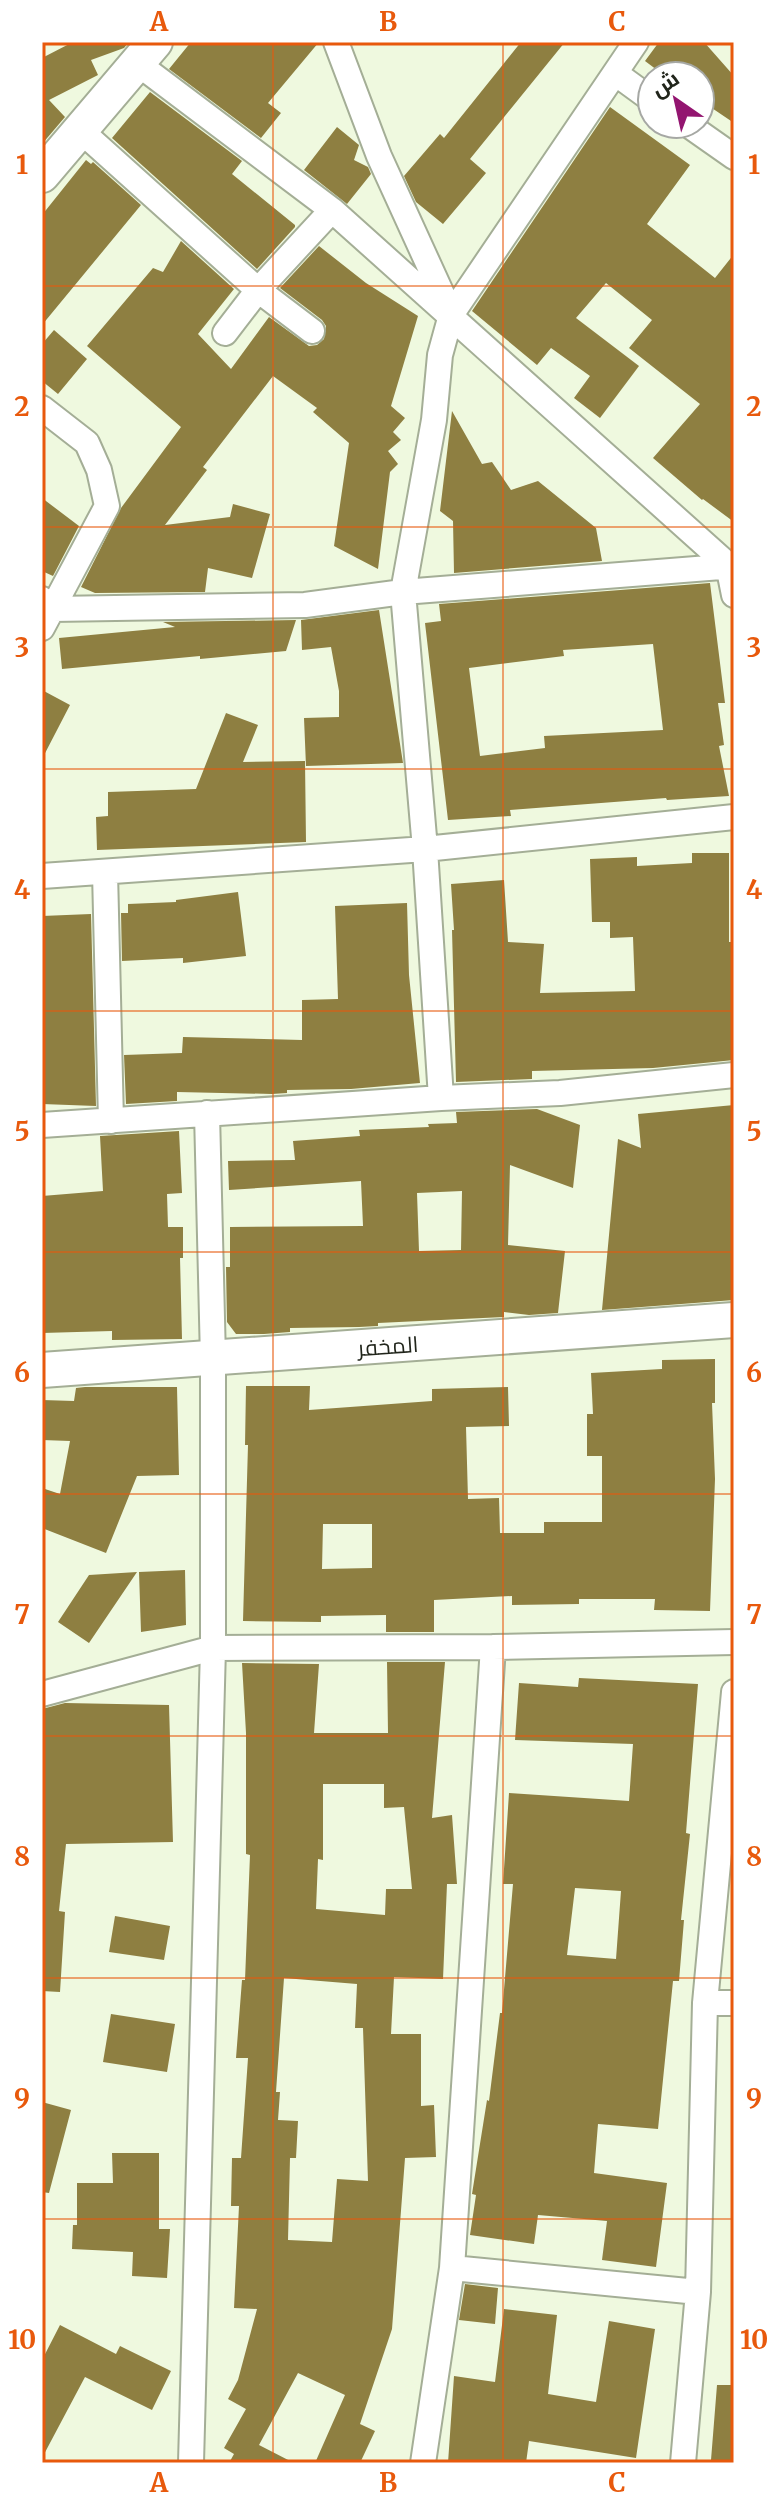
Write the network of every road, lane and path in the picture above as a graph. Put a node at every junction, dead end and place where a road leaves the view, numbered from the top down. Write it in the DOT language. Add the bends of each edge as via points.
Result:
graph roads {
  1 [pos="336,42"];
  2 [pos="636,42"];
  3 [pos="146,52"];
  4 [pos="615,73"];
  5 [pos="636,88"];
  6 [pos="80,130"];
  7 [pos="710,140"];
  8 [pos="734,157"];
  9 [pos="42,175"];
  10 [pos="332,210"];
  11 [pos="258,290"];
  12 [pos="451,315"];
  13 [pos="312,331"];
  14 [pos="225,333"];
  15 [pos="42,408"];
  16 [pos="731,565"];
  17 [pos="403,592"];
  18 [pos="734,595"];
  19 [pos="46,612"];
  20 [pos="734,817"];
  21 [pos="425,849"];
  22 [pos="105,872"];
  23 [pos="42,876"];
  24 [pos="734,1075"];
  25 [pos="441,1098"];
  26 [pos="207,1113"];
  27 [pos="111,1121"];
  28 [pos="42,1125"];
  29 [pos="734,1320"];
  30 [pos="213,1359"];
  31 [pos="42,1370"];
  32 [pos="734,1642"];
  33 [pos="493,1647"];
  34 [pos="213,1648"];
  35 [pos="734,1692"];
  36 [pos="42,1694"];
  37 [pos="705,2003"];
  38 [pos="734,2003"];
  39 [pos="452,2268"];
  40 [pos="698,2292"];
  41 [pos="191,2463"];
  42 [pos="423,2463"];
  43 [pos="683,2463"];
  1 -- 12 [label="street" via="379,156"];
  2 -- 4 [label="street"];
  3 -- 6 [label="street"];
  3 -- 10 [label="street"];
  4 -- 5 [label="street"];
  4 -- 12 [label="street"];
  6 -- 9 [label="street"];
  6 -- 11 [label="street"];
  7 -- 8 [label="street"];
  10 -- 11 [label="street"];
  10 -- 12 [label="street"];
  11 -- 13 [label="street"];
  11 -- 14 [label="street"];
  12 -- 16 [label="street"];
  12 -- 17 [label="street" via="440,355 434,420"];
  15 -- 19 [label="street" via="87,443 107,506"];
  16 -- 17 [label="street"];
  16 -- 18 [label="street"];
  17 -- 19 [label="street" via="305,605"];
  17 -- 21 [label="street"];
  20 -- 21 [label="street"];
  21 -- 22 [label="street"];
  21 -- 25 [label="street"];
  22 -- 23 [label="street"];
  22 -- 27 [label="street"];
  24 -- 25 [label="street" via="560,1093"];
  25 -- 26 [label="street"];
  26 -- 27 [label="street"];
  26 -- 30 [label="street"];
  27 -- 28 [label="street"];
  29 -- 30 [label="street, المخفر"];
  30 -- 31 [label="street, المخفر"];
  30 -- 34 [label="street"];
  32 -- 33 [label="street"];
  33 -- 34 [label="street"];
  33 -- 39 [label="street"];
  34 -- 36 [label="street"];
  34 -- 41 [label="street"];
  35 -- 37 [label="street"];
  37 -- 38 [label="street"];
  37 -- 40 [label="street"];
  39 -- 40 [label="street"];
  39 -- 42 [label="street"];
  40 -- 43 [label="street"];
}
